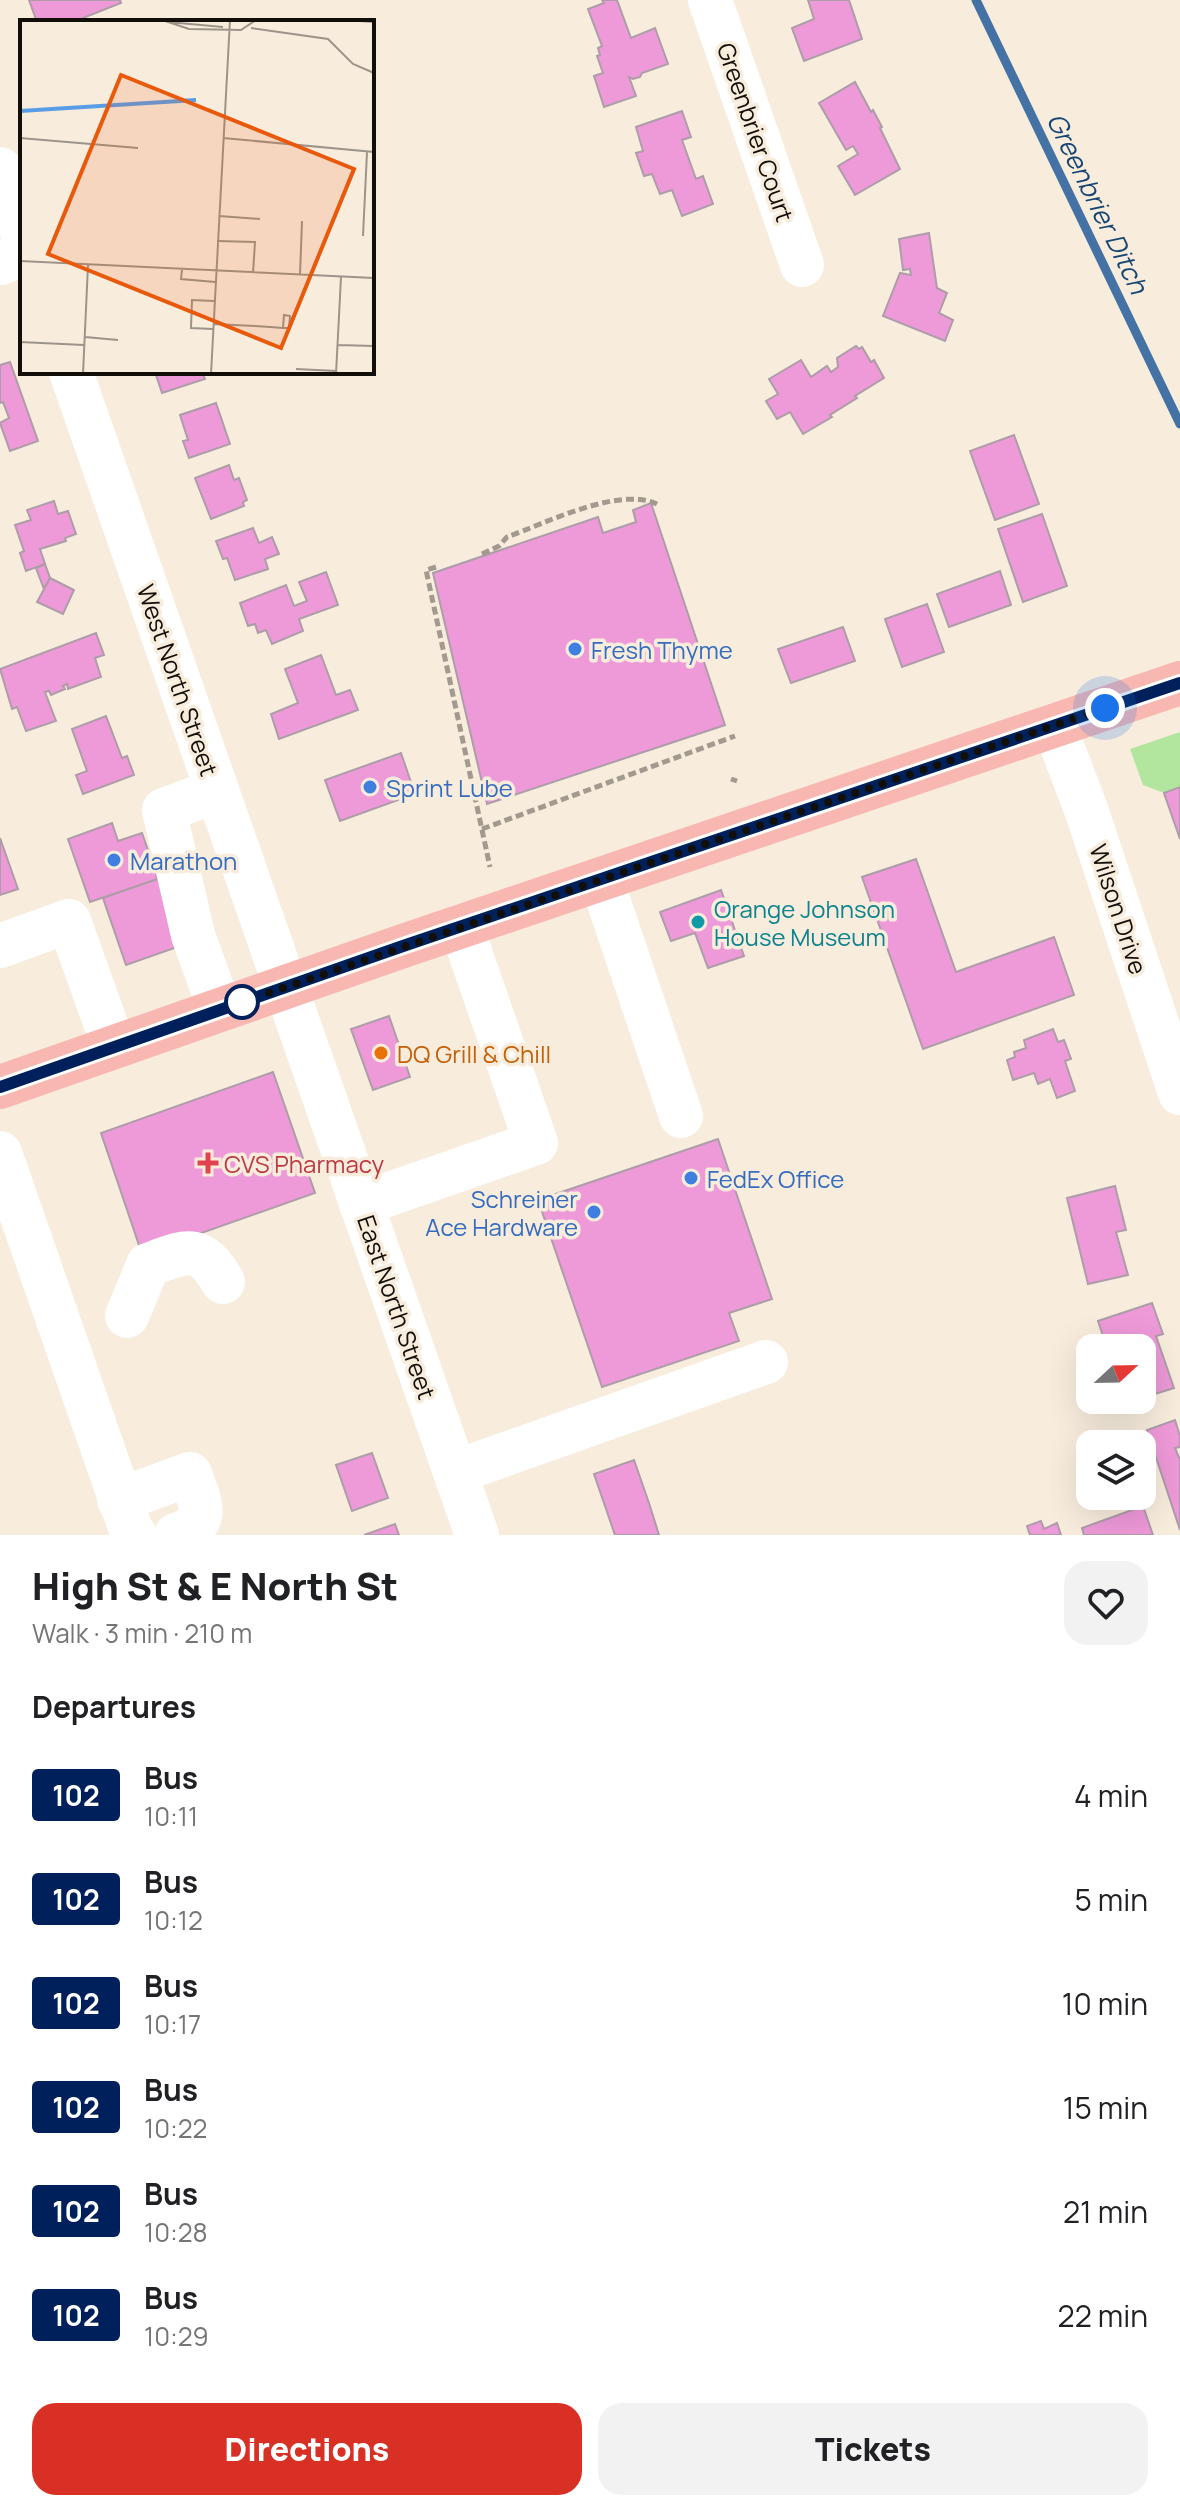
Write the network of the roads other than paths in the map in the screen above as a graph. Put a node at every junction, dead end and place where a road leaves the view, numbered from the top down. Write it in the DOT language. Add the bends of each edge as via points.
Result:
graph roads {
  1 [pos="710,0"];
  2 [pos="0,169"];
  3 [pos="20,226"];
  4 [pos="20,256"];
  5 [pos="0,263"];
  6 [pos="802,265"];
  7 [pos="72,374"];
  8 [pos="1180,683"];
  9 [pos="1054,725"];
  10 [pos="216,791"];
  11 [pos="247,878"];
  12 [pos="601,879"];
  13 [pos="186,902"];
  14 [pos="461,926"];
  15 [pos="0,946"];
  16 [pos="285,987"];
  17 [pos="220,1010"];
  18 [pos="114,1047"];
  19 [pos="0,1087"];
  20 [pos="1180,1093"];
  21 [pos="681,1116"];
  22 [pos="0,1153"];
  23 [pos="361,1204"];
  24 [pos="223,1282"];
  25 [pos="127,1316"];
  26 [pos="766,1362"];
  27 [pos="455,1472"];
  28 [pos="127,1517"];
  29 [pos="176,1535"];
  30 [pos="477,1535"];
  1 -- 6 [label="street, Greenbrier Court"];
  2 -- 3 [label="street"];
  4 -- 5 [label="street"];
  7 -- 10 [label="street, West North Street"];
  8 -- 9 [label="main road"];
  9 -- 12 [label="main road"];
  9 -- 20 [label="street, Wilson Drive"];
  10 -- 11 [label="street, West North Street"];
  10 -- 13 [label="street" via="164,810"];
  11 -- 13 [label="street"];
  11 -- 16 [label="street, West North Street"];
  12 -- 14 [label="main road"];
  12 -- 21 [label="street"];
  13 -- 17 [label="street"];
  14 -- 16 [label="main road"];
  14 -- 23 [label="street" via="536,1143"];
  15 -- 18 [label="street" via="69,921"];
  16 -- 17 [label="main road"];
  16 -- 23 [label="street, East North Street"];
  17 -- 18 [label="main road"];
  18 -- 19 [label="main road"];
  22 -- 28 [label="street"];
  23 -- 27 [label="street, East North Street"];
  24 -- 25 [label="street" via="201,1254 173,1256 148,1265"];
  26 -- 27 [label="street"];
  27 -- 30 [label="street, East North Street"];
  28 -- 29 [label="street" via="190,1474 202,1509 200,1519"];
}
